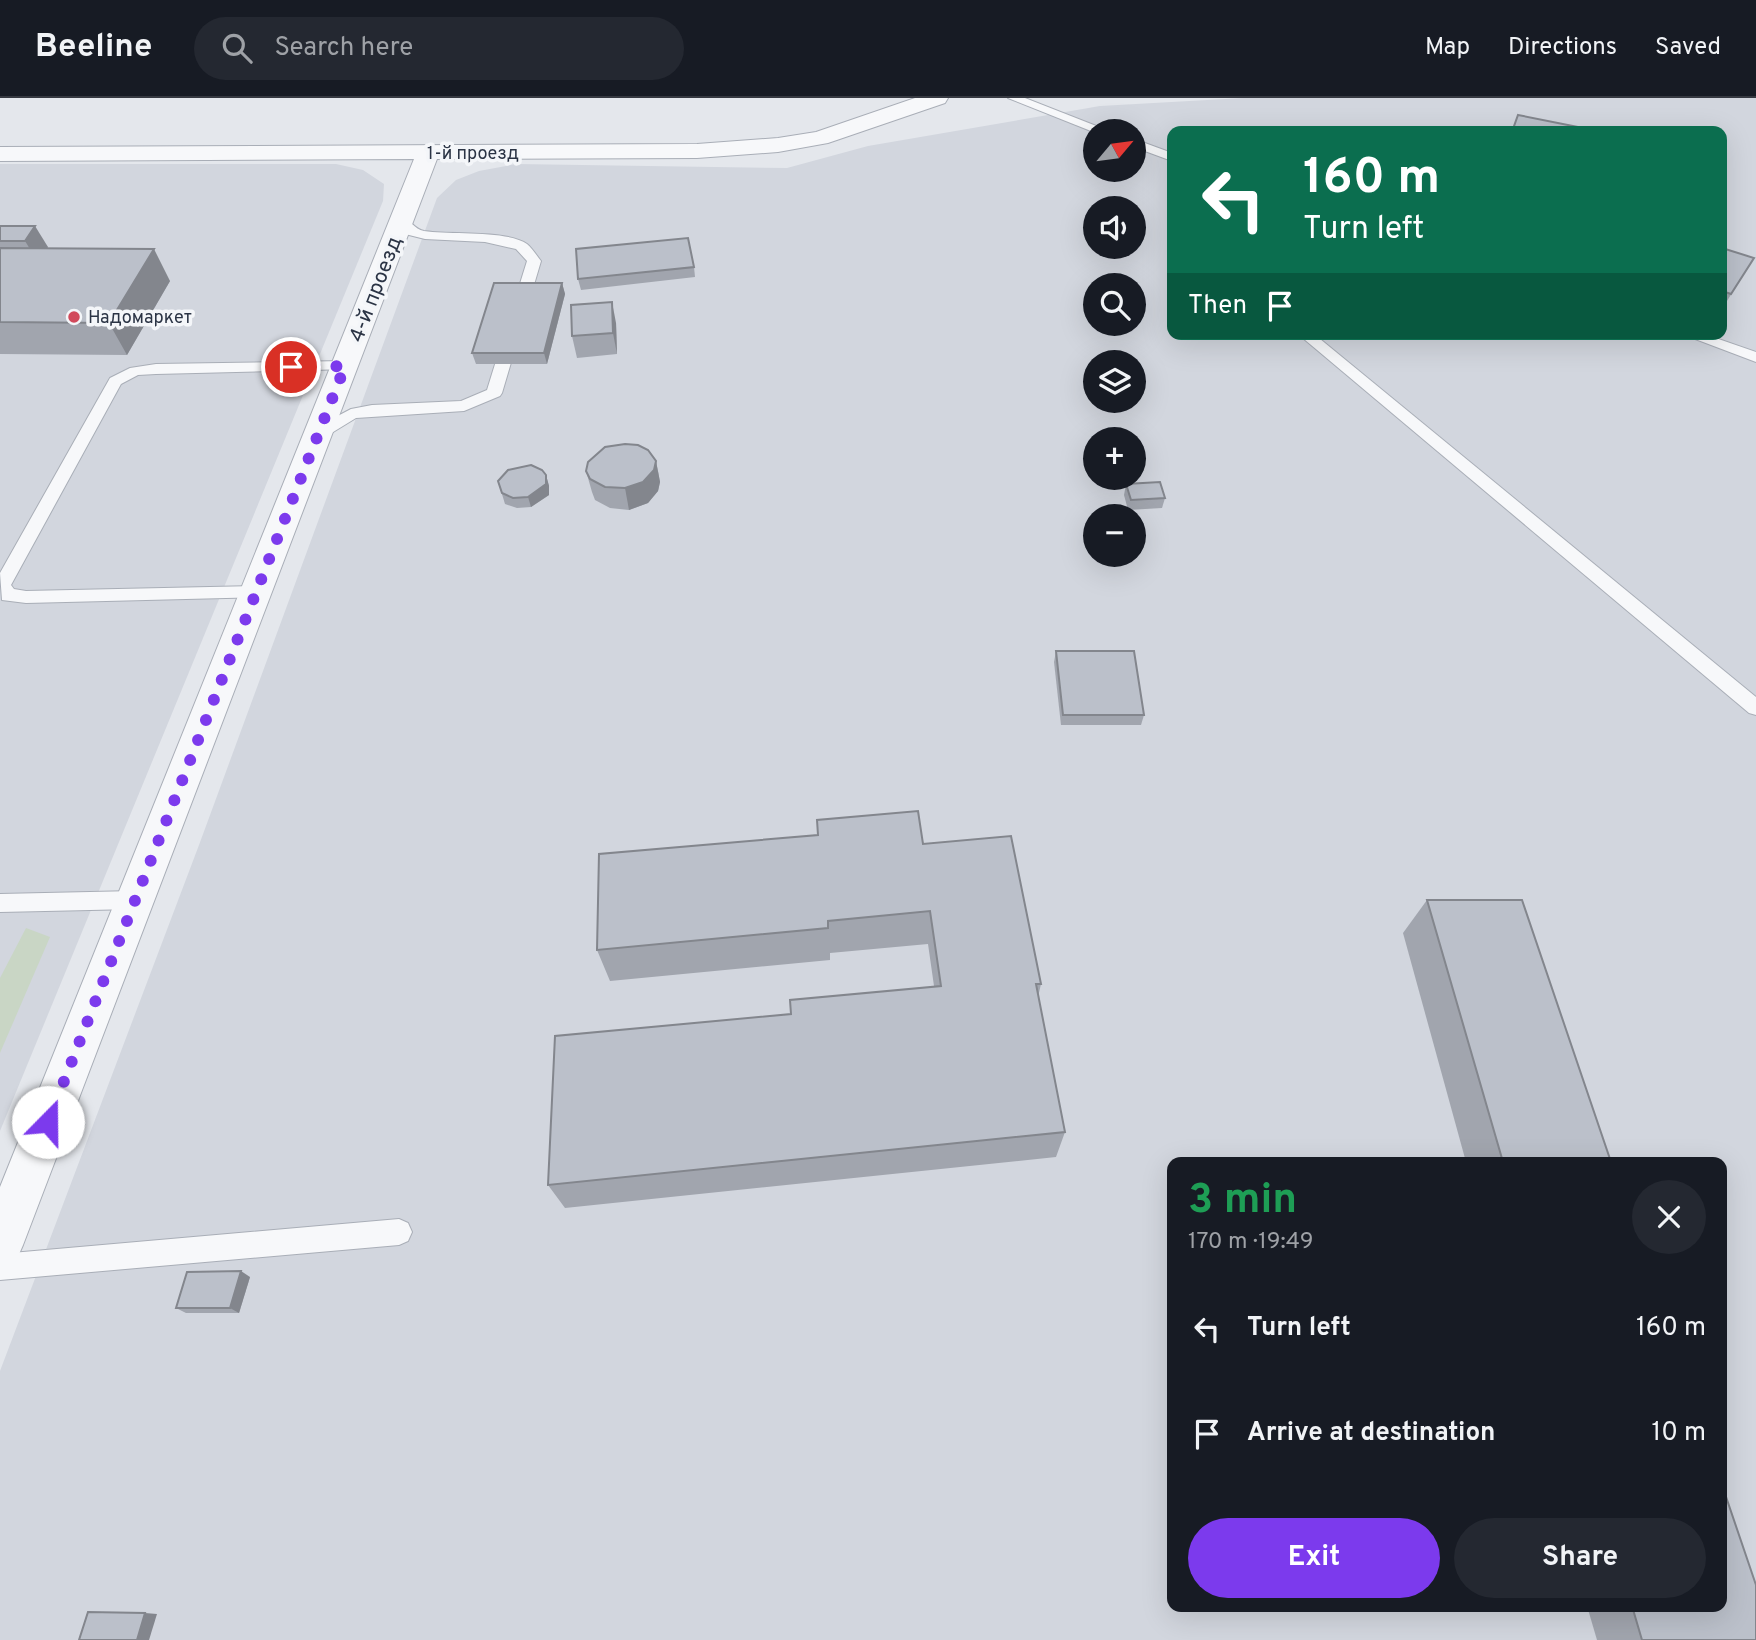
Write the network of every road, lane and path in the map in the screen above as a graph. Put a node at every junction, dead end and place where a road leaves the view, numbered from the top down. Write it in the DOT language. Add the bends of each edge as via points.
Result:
graph roads {
  1 [pos="937,98"];
  2 [pos="1014,98"];
  3 [pos="1083,124"];
  4 [pos="1146,147"];
  5 [pos="428,153"];
  6 [pos="0,154"];
  7 [pos="1167,155"];
  8 [pos="406,235"];
  9 [pos="1311,340"];
  10 [pos="1706,340"];
  11 [pos="1756,357"];
  12 [pos="342,374"];
  13 [pos="372,410"];
  14 [pos="318,433"];
  15 [pos="257,592"];
  16 [pos="1756,708"];
  17 [pos="135,900"];
  18 [pos="0,903"];
  19 [pos="399,1232"];
  20 [pos="0,1245"];
  21 [pos="0,1267"];
  1 -- 5 [label="street, 1-й проезд" via="848,130 778,145 653,152"];
  2 -- 3 [label="lane"];
  4 -- 7 [label="lane"];
  5 -- 6 [label="street, 1-й проезд"];
  5 -- 8 [label="street, 4-й проезд"];
  8 -- 12 [label="street, 4-й проезд"];
  8 -- 13 [label="lane" via="485,238 521,246 534,261 494,393 464,406"];
  9 -- 16 [label="lane"];
  10 -- 11 [label="lane"];
  12 -- 13 [label="lane" via="346,398"];
  12 -- 14 [label="street, 4-й проезд"];
  12 -- 15 [label="lane" via="156,369 135,371 115,381 2,585 8,595 26,597"];
  13 -- 14 [label="lane" via="340,419"];
  14 -- 15 [label="street, 4-й проезд"];
  15 -- 17 [label="street, 4-й проезд"];
  17 -- 18 [label="lane"];
  17 -- 20 [label="street, 4-й проезд"];
  19 -- 21 [label="lane"];
}
